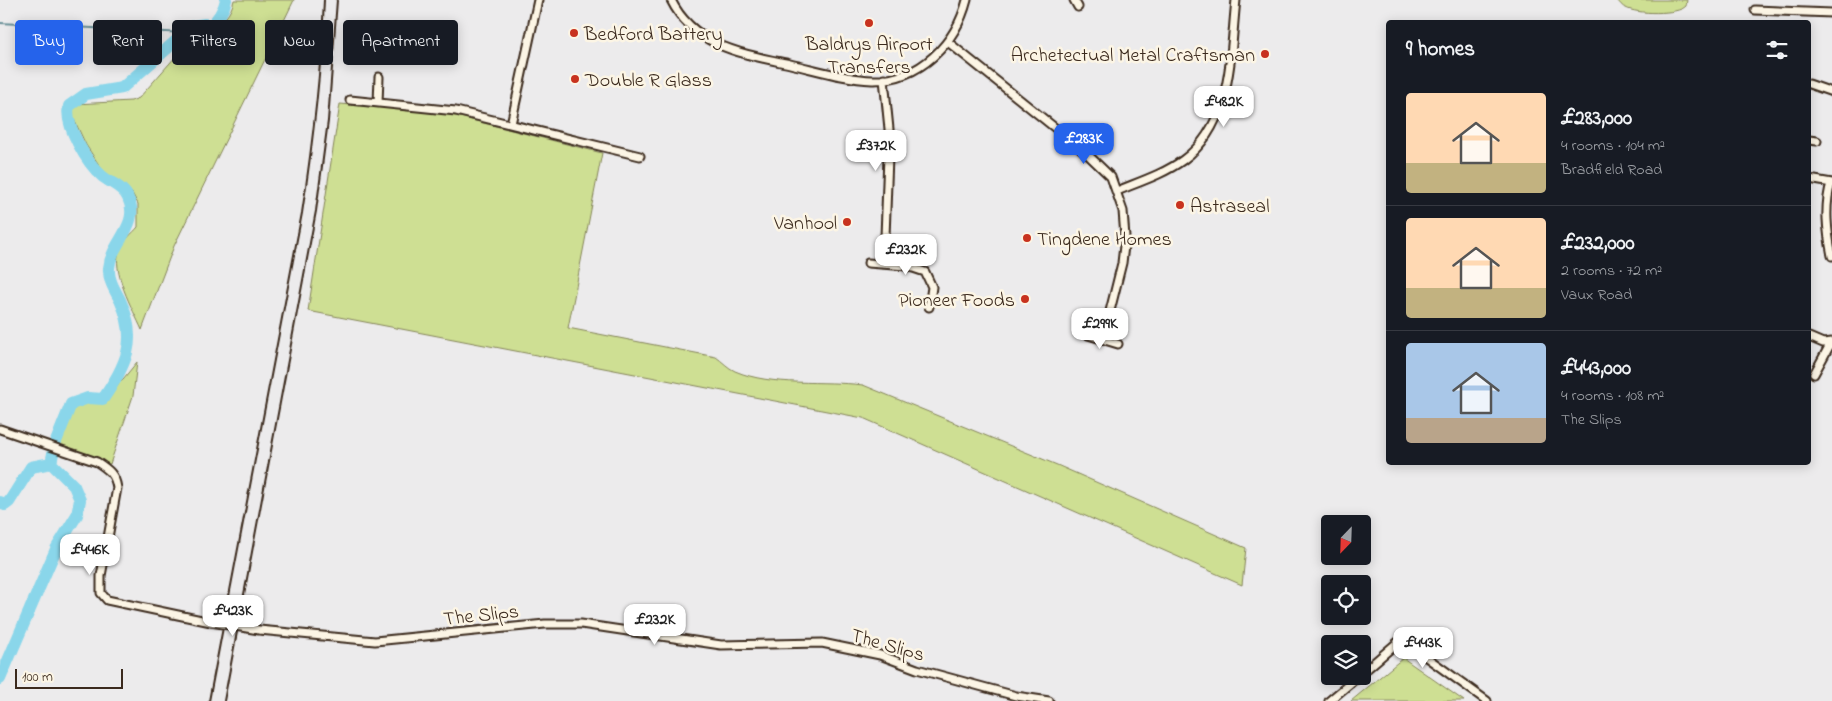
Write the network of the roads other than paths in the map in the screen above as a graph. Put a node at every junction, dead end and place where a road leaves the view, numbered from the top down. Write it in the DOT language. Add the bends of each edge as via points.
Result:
graph roads {
  1 [pos="538,0"];
  2 [pos="671,0"];
  3 [pos="967,0"];
  4 [pos="1236,0"];
  5 [pos="1755,10"];
  6 [pos="1832,13"];
  7 [pos="948,42"];
  8 [pos="379,77"];
  9 [pos="884,79"];
  10 [pos="1811,85"];
  11 [pos="1832,92"];
  12 [pos="350,100"];
  13 [pos="378,102"];
  14 [pos="511,124"];
  15 [pos="1811,140"];
  16 [pos="1817,141"];
  17 [pos="640,156"];
  18 [pos="1811,180"];
  19 [pos="1831,183"];
  20 [pos="1117,192"];
  21 [pos="1830,231"];
  22 [pos="1832,256"];
  23 [pos="868,264"];
  24 [pos="884,264"];
  25 [pos="929,307"];
  26 [pos="1088,335"];
  27 [pos="1811,338"];
  28 [pos="1103,339"];
  29 [pos="1831,343"];
  30 [pos="1118,344"];
  31 [pos="1814,374"];
  32 [pos="0,430"];
  33 [pos="1371,665"];
  34 [pos="1348,685"];
  35 [pos="1049,701"];
  36 [pos="1329,701"];
  37 [pos="1487,701"];
  1 -- 14 [label="street"];
  2 -- 9 [label="street" via="689,27 723,47 840,75"];
  3 -- 7 [label="street" via="963,15"];
  4 -- 20 [label="street" via="1225,92 1208,134 1184,160"];
  5 -- 6 [label="street"];
  7 -- 9 [label="street" via="921,66"];
  7 -- 20 [label="street" via="1085,152 1111,177"];
  8 -- 13 [label="street"];
  9 -- 24 [label="street" via="889,129"];
  10 -- 11 [label="street"];
  12 -- 13 [label="street"];
  13 -- 14 [label="street" via="439,108"];
  14 -- 17 [label="street"];
  15 -- 16 [label="street"];
  18 -- 19 [label="street"];
  19 -- 21 [label="street" via="1827,198"];
  20 -- 28 [label="street" via="1123,211 1124,248"];
  21 -- 22 [label="street"];
  23 -- 24 [label="street"];
  24 -- 25 [label="street" via="925,272 932,287"];
  26 -- 28 [label="street"];
  27 -- 29 [label="street"];
  28 -- 30 [label="street"];
  29 -- 31 [label="street"];
  32 -- 35 [label="street, The Slips, bridge" via="97,462 110,470 117,488 100,576 101,593 107,600 259,630 375,641 545,624 581,624 721,644 822,643 880,655 917,669 1016,696"];
  33 -- 37 [label="street" via="1398,642 1404,641"];
  34 -- 36 [label="street"];
}
